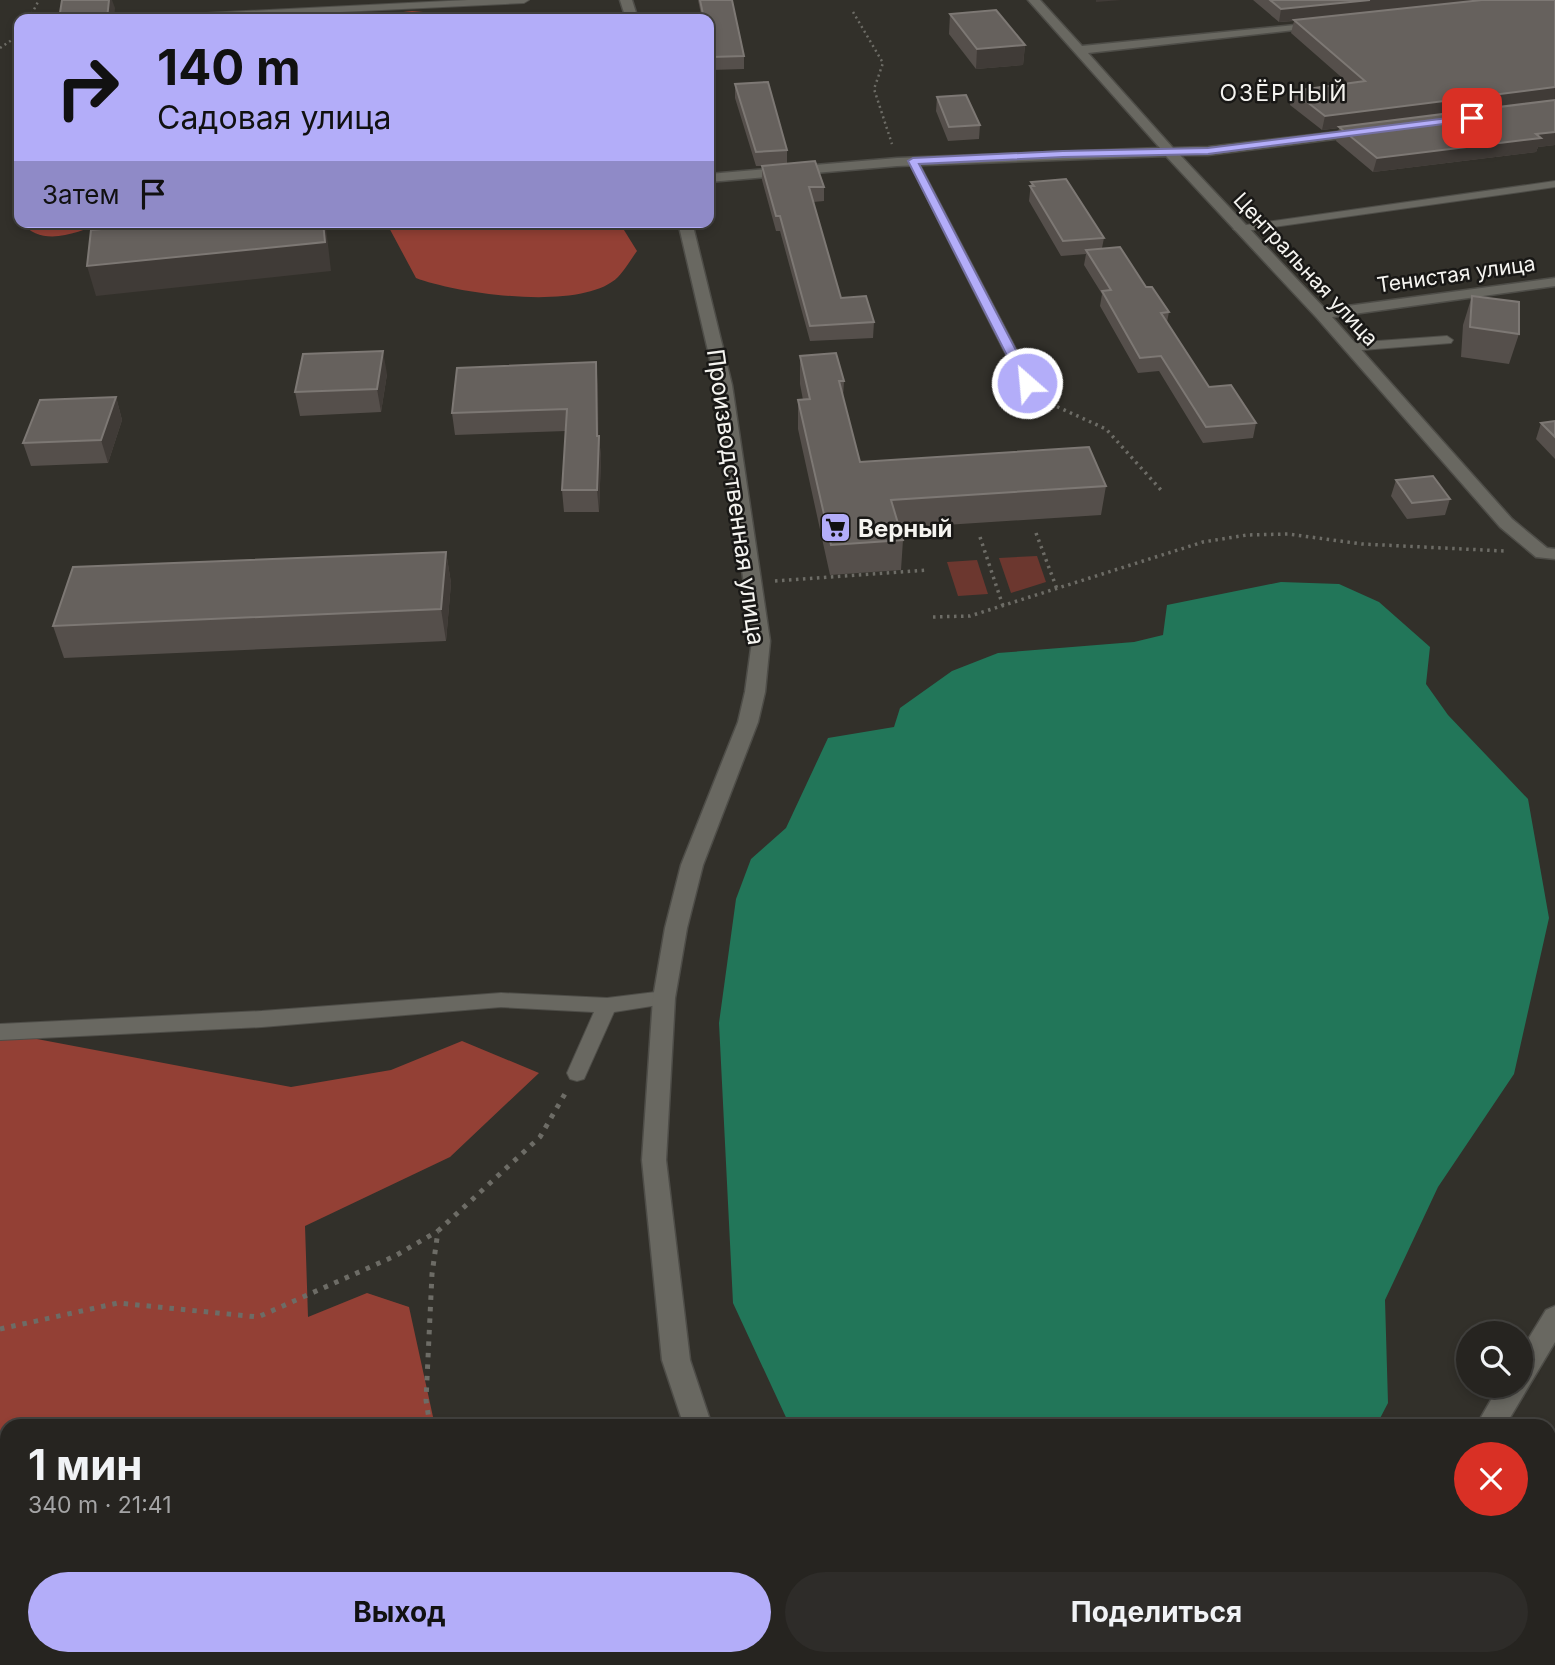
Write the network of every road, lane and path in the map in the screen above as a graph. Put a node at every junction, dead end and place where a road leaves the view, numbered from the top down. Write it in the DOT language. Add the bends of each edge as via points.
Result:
graph roads {
  1 [pos="524,0"];
  2 [pos="1034,0"];
  3 [pos="853,12"];
  4 [pos="246,14"];
  5 [pos="1341,22"];
  6 [pos="1079,50"];
  7 [pos="1376,130"];
  8 [pos="1168,150"];
  9 [pos="913,161"];
  10 [pos="897,162"];
  11 [pos="714,178"];
  12 [pos="1555,184"];
  13 [pos="686,228"];
  14 [pos="1240,229"];
  15 [pos="1555,282"];
  16 [pos="1321,314"];
  17 [pos="1447,340"];
  18 [pos="1350,347"];
  19 [pos="1027,383"];
  20 [pos="1161,490"];
  21 [pos="1036,533"];
  22 [pos="980,537"];
  23 [pos="1514,552"];
  24 [pos="1555,554"];
  25 [pos="927,570"];
  26 [pos="753,583"];
  27 [pos="1057,589"];
  28 [pos="1003,606"];
  29 [pos="933,617"];
  30 [pos="664,998"];
  31 [pos="607,1004"];
  32 [pos="0,1032"];
  33 [pos="578,1073"];
  34 [pos="438,1231"];
  35 [pos="1555,1318"];
  36 [pos="0,1329"];
  37 [pos="1533,1355"];
  38 [pos="1507,1398"];
  39 [pos="429,1419"];
  40 [pos="696,1419"];
  41 [pos="1494,1419"];
  1 -- 4 [label="lane"];
  2 -- 6 [label="street, Центральная улица"];
  3 -- 10 [label="path" via="883,63 874,89"];
  5 -- 6 [label="street"];
  6 -- 8 [label="street, Центральная улица"];
  7 -- 8 [label="street" via="1208,151"];
  8 -- 9 [label="street"];
  8 -- 14 [label="street, Центральная улица"];
  9 -- 10 [label="street"];
  9 -- 19 [label="lane"];
  10 -- 11 [label="street"];
  12 -- 14 [label="lane"];
  13 -- 26 [label="street, Производственная улица" via="724,385"];
  14 -- 16 [label="street, Центральная улица"];
  15 -- 16 [label="street, Тенистая улица"];
  16 -- 18 [label="street, Центральная улица"];
  17 -- 18 [label="lane"];
  18 -- 24 [label="street, Центральная улица" via="1506,523 1542,553"];
  19 -- 20 [label="path" via="1039,399 1106,429"];
  21 -- 27 [label="path"];
  22 -- 28 [label="path"];
  23 -- 27 [label="path" via="1362,544 1288,534 1247,535 1203,542"];
  25 -- 26 [label="path"];
  26 -- 30 [label="street, Производственная улица" via="761,641 755,692 748,722 692,865"];
  27 -- 28 [label="path"];
  28 -- 29 [label="path" via="970,617"];
  30 -- 31 [label="lane"];
  30 -- 40 [label="street, Производственная улица" via="654,1160 676,1360"];
  31 -- 32 [label="lane" via="501,1000 262,1019"];
  31 -- 33 [label="lane"];
  33 -- 34 [label="path" via="540,1137"];
  34 -- 36 [label="path" via="396,1256 258,1317 118,1303"];
  34 -- 39 [label="path" via="432,1274"];
  35 -- 37 [label="street"];
  38 -- 41 [label="street"];
}
